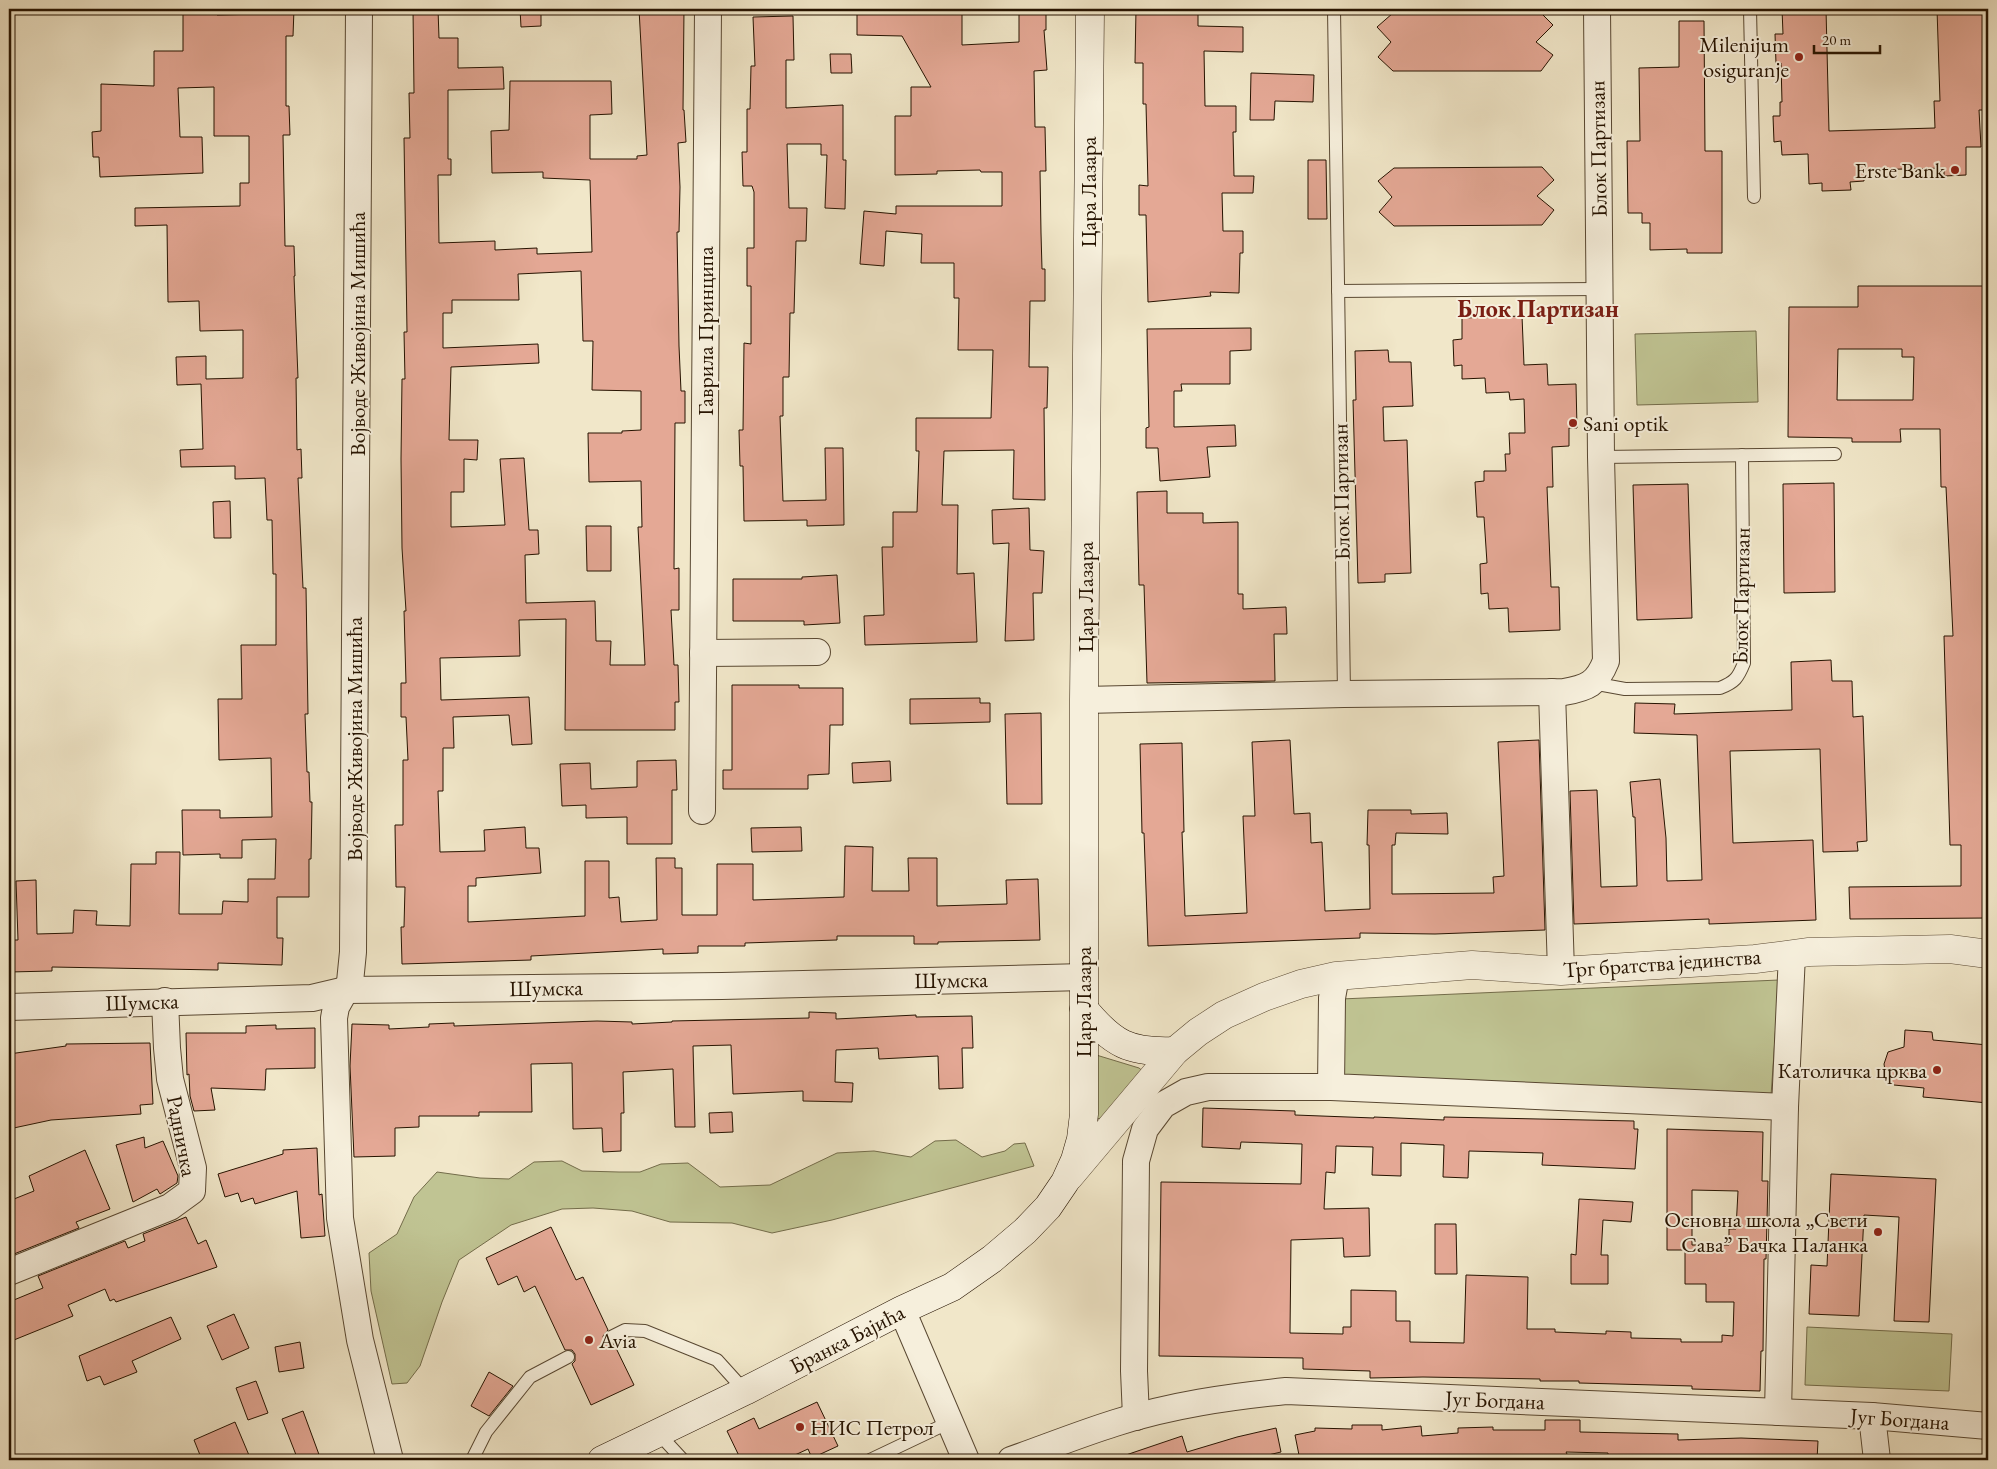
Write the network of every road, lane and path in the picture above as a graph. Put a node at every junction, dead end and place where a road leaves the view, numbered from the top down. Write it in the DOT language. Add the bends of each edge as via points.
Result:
graph roads {
  1 [pos="359,9"];
  2 [pos="708,9"];
  3 [pos="1090,9"];
  4 [pos="1334,9"];
  5 [pos="1597,9"];
  6 [pos="1750,9"];
  7 [pos="1754,197"];
  8 [pos="1600,290"];
  9 [pos="1338,291"];
  10 [pos="1835,454"];
  11 [pos="1742,455"];
  12 [pos="1600,457"];
  13 [pos="817,652"];
  14 [pos="703,654"];
  15 [pos="1592,683"];
  16 [pos="1552,692"];
  17 [pos="1344,694"];
  18 [pos="1084,700"];
  19 [pos="702,811"];
  20 [pos="1792,954"];
  21 [pos="1988,954"];
  22 [pos="1561,971"];
  23 [pos="1336,976"];
  24 [pos="1084,977"];
  25 [pos="346,990"];
  26 [pos="165,1001"];
  27 [pos="9,1008"];
  28 [pos="1084,1009"];
  29 [pos="1176,1051"];
  30 [pos="1331,1087"];
  31 [pos="1784,1107"];
  32 [pos="1065,1182"];
  33 [pos="9,1272"];
  34 [pos="902,1310"];
  35 [pos="611,1337"];
  36 [pos="568,1356"];
  37 [pos="745,1391"];
  38 [pos="1778,1412"];
  39 [pos="1872,1416"];
  40 [pos="1136,1417"];
  41 [pos="950,1422"];
  42 [pos="1988,1426"];
  43 [pos="659,1434"];
  44 [pos="390,1460"];
  45 [pos="472,1460"];
  46 [pos="602,1460"];
  47 [pos="683,1460"];
  48 [pos="870,1460"];
  49 [pos="966,1460"];
  50 [pos="1011,1460"];
  51 [pos="1877,1460"];
  1 -- 25 [label="street, Војводе Живојина Мишића" via="353,942 350,982"];
  2 -- 14 [label="street, Гаврила Принципа"];
  3 -- 18 [label="main road, Цара Лазара"];
  4 -- 9 [label="lane, Блок Партизан"];
  5 -- 8 [label="street, Блок Партизан"];
  6 -- 7 [label="lane"];
  8 -- 9 [label="lane"];
  8 -- 12 [label="street, Блок Партизан"];
  9 -- 17 [label="lane, Блок Партизан"];
  10 -- 11 [label="lane"];
  11 -- 12 [label="lane"];
  11 -- 15 [label="lane, Блок Партизан" via="1744,663 1739,674 1732,683 1720,688 1625,689"];
  12 -- 15 [label="street, Блок Партизан" via="1606,661"];
  13 -- 14 [label="street"];
  14 -- 19 [label="street, Гаврила Принципа"];
  15 -- 16 [label="street, Блок Партизан" via="1581,689"];
  16 -- 17 [label="street, Блок Партизан"];
  16 -- 22 [label="street"];
  17 -- 18 [label="street, Блок Партизан"];
  18 -- 24 [label="main road, Цара Лазара"];
  20 -- 21 [label="main road, Трг братства јединства" via="1950,950"];
  20 -- 22 [label="main road, Трг братства јединства"];
  20 -- 31 [label="street"];
  22 -- 23 [label="main road, Трг братства јединства" via="1472,966"];
  23 -- 29 [label="main road, Трг братства јединства" via="1264,997 1224,1016"];
  23 -- 30 [label="street" via="1332,998"];
  24 -- 25 [label="street, Шумска" via="722,986"];
  24 -- 28 [label="main road, Цара Лазара"];
  25 -- 26 [label="street, Шумска" via="312,998"];
  25 -- 44 [label="street, Војводе Живојина Мишића" via="334,1018 340,1218 360,1340"];
  26 -- 27 [label="street, Шумска"];
  26 -- 33 [label="street, Радничка" via="170,1079 193,1168 192,1191 170,1207"];
  28 -- 29 [label="main road" via="1102,1031 1118,1043 1155,1052"];
  28 -- 32 [label="main road, Цара Лазара" via="1084,1114 1081,1139"];
  29 -- 32 [label="main road, Трг братства јединства"];
  30 -- 31 [label="street"];
  30 -- 40 [label="street" via="1208,1087 1186,1092 1163,1105 1146,1129 1136,1160"];
  31 -- 38 [label="street"];
  32 -- 34 [label="main road, Бранка Бајића" via="1048,1207 992,1259 952,1288"];
  34 -- 37 [label="main road, Бранка Бајића"];
  34 -- 41 [label="street"];
  35 -- 37 [label="lane" via="625,1330 645,1330 717,1360"];
  36 -- 45 [label="lane" via="530,1377 486,1432"];
  37 -- 43 [label="main road, Бранка Бајића"];
  38 -- 39 [label="street, Југ Богдана"];
  38 -- 40 [label="street, Југ Богдана" via="1286,1391 1222,1398"];
  39 -- 42 [label="street, Југ Богдана"];
  39 -- 51 [label="street"];
  40 -- 50 [label="street, Југ Богдана"];
  41 -- 48 [label="lane"];
  41 -- 49 [label="street"];
  43 -- 46 [label="main road, Бранка Бајића"];
  43 -- 47 [label="lane"];
}
